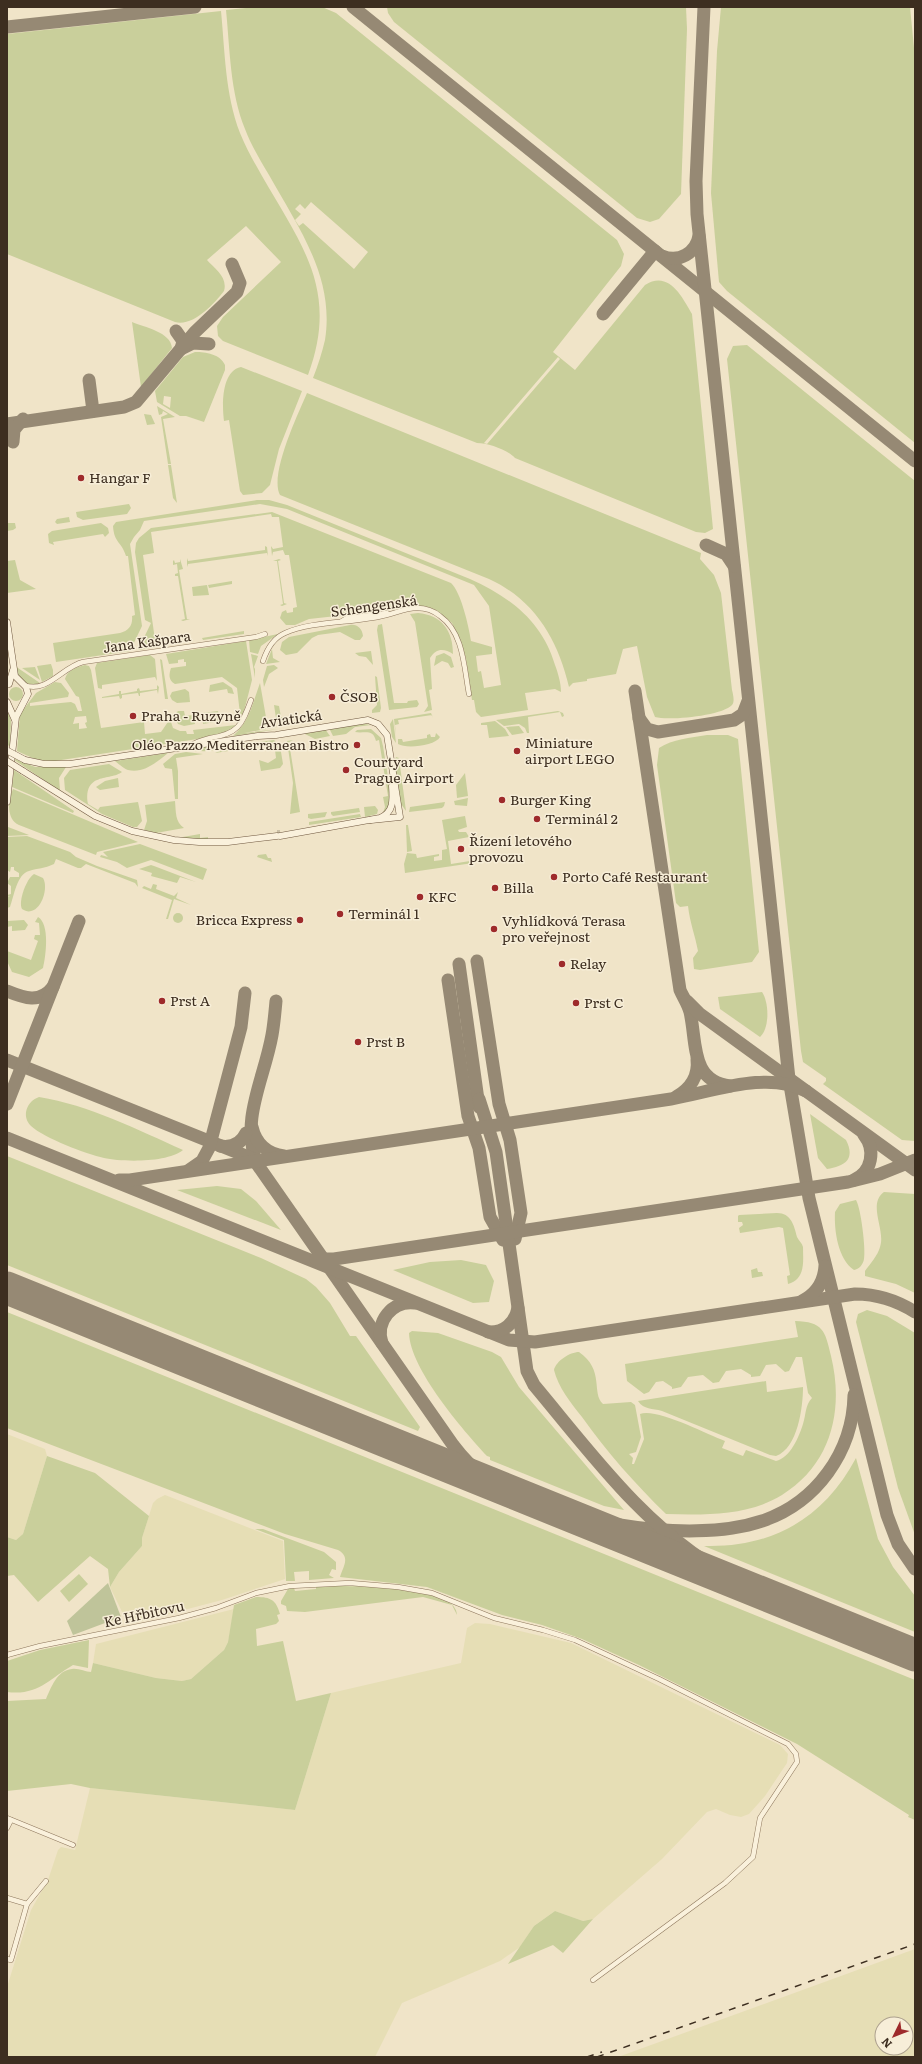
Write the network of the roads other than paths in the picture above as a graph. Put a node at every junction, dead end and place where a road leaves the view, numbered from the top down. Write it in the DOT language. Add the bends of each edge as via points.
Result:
graph roads {
  1 [pos="7,622"];
  2 [pos="265,634"];
  3 [pos="263,661"];
  4 [pos="13,666"];
  5 [pos="22,684"];
  6 [pos="8,686"];
  7 [pos="38,686"];
  8 [pos="469,694"];
  9 [pos="28,697"];
  10 [pos="251,700"];
  11 [pos="8,702"];
  12 [pos="24,703"];
  13 [pos="15,721"];
  14 [pos="190,746"];
  15 [pos="7,751"];
  16 [pos="7,761"];
  17 [pos="393,773"];
  18 [pos="8,783"];
  19 [pos="7,802"];
  20 [pos="372,820"];
  21 [pos="7,1655"];
  22 [pos="9,1819"];
  23 [pos="7,1828"];
  24 [pos="73,1846"];
  25 [pos="46,1881"];
  26 [pos="7,1898"];
  27 [pos="27,1904"];
  28 [pos="7,1959"];
  29 [pos="593,1980"];
  1 -- 4 [label="main road"];
  2 -- 7 [label="street, Jana Kašpara" via="80,663 52,681"];
  3 -- 8 [label="street, Schengenská" via="272,643 285,633 409,609 423,609 436,613 454,631 460,647"];
  4 -- 5 [label="main road" via="15,676"];
  4 -- 6 [label="main road" via="13,676"];
  5 -- 6 [label="main road" via="16,682"];
  5 -- 7 [label="street, Jana Kašpara"];
  5 -- 9 [label="main road" via="28,691"];
  7 -- 9 [label="street, Jana Kašpara"];
  9 -- 12 [label="main road"];
  10 -- 14 [label="street" via="243,721 234,731 221,737 197,740"];
  11 -- 12 [label="main road" via="16,706"];
  11 -- 13 [label="main road"];
  12 -- 13 [label="main road"];
  13 -- 18 [label="main road"];
  14 -- 15 [label="main road, Aviatická, bridge" via="63,764 25,760"];
  14 -- 17 [label="main road, Aviatická" via="362,720 373,722 387,735"];
  16 -- 20 [label="main road, Aviatická, bridge" via="84,810 118,827 174,840 213,842"];
  17 -- 20 [label="main road, Aviatická" via="390,809 383,816"];
  17 -- 20 [label="main road" via="400,817"];
  18 -- 19 [label="main road"];
  21 -- 29 [label="street, Ke Hřbitovu" via="179,1618 256,1593 284,1587 350,1583 413,1588 494,1618 543,1630 587,1645 784,1741 797,1756 795,1765 760,1818 753,1858 725,1883"];
  22 -- 23 [label="street"];
  22 -- 24 [label="street"];
  25 -- 27 [label="street"];
  26 -- 27 [label="street"];
  27 -- 28 [label="street" via="11,1960"];
}
